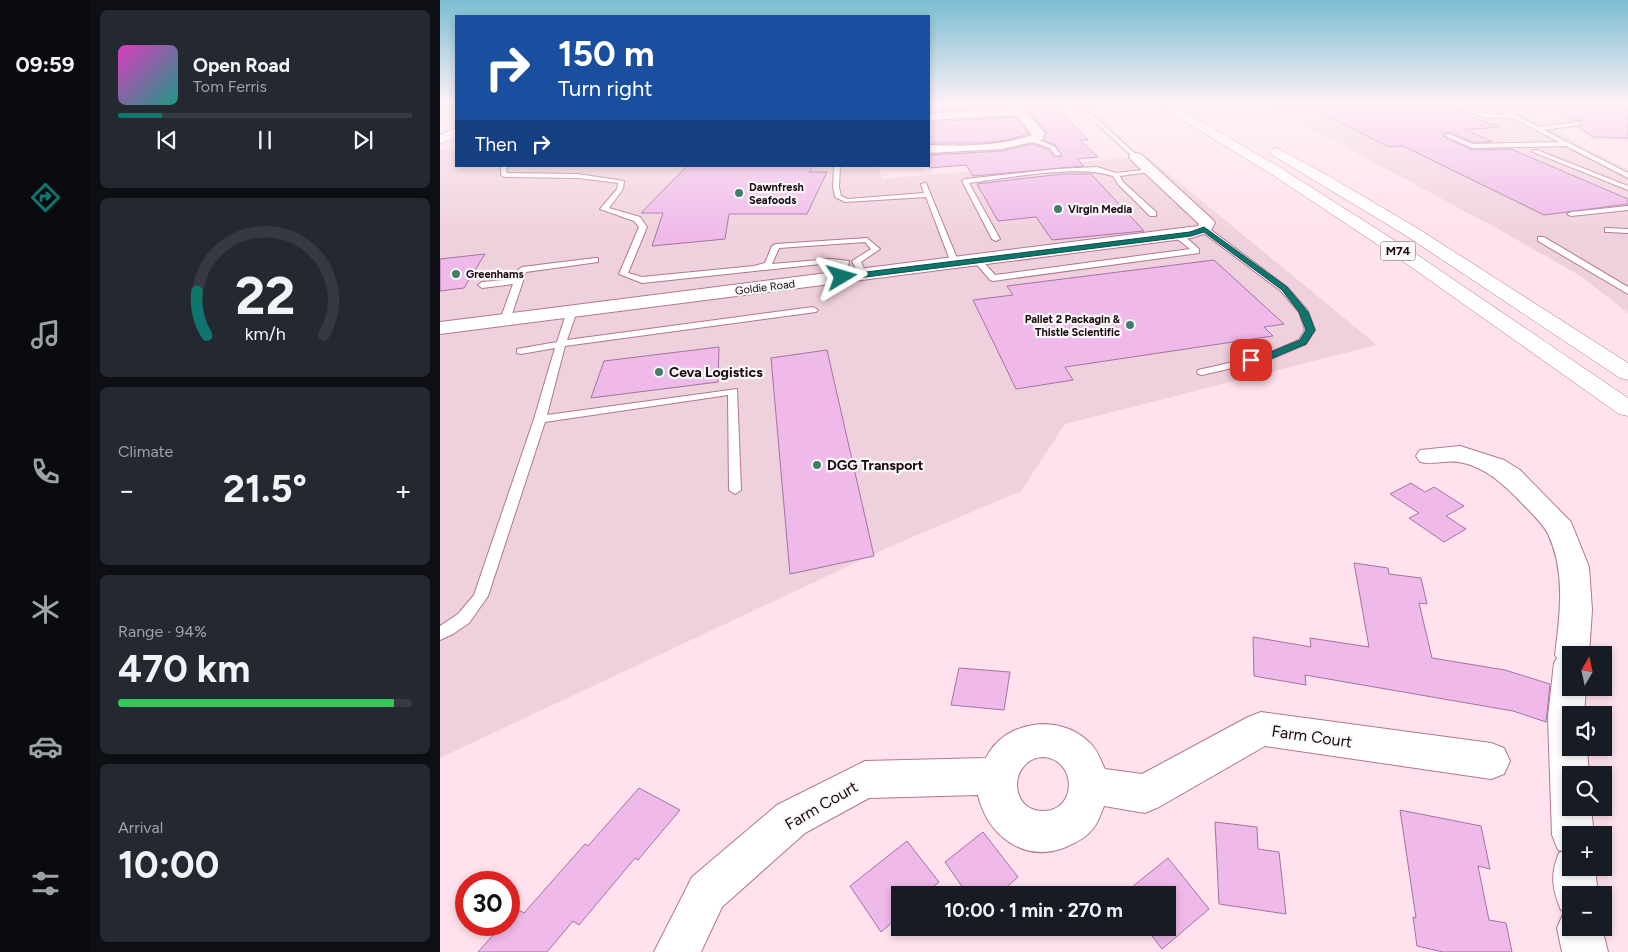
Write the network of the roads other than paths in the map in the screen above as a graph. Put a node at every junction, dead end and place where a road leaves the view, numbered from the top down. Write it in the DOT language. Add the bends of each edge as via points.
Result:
graph roads {
  1 [pos="952,147"];
  2 [pos="1052,147"];
  3 [pos="1125,147"];
  4 [pos="1236,147"];
  5 [pos="1268,147"];
  6 [pos="1574,147"];
  7 [pos="930,149"];
  8 [pos="1535,151"];
  9 [pos="1058,156"];
  10 [pos="1136,157"];
  11 [pos="504,167"];
  12 [pos="837,167"];
  13 [pos="1150,170"];
  14 [pos="1620,172"];
  15 [pos="1116,175"];
  16 [pos="1595,175"];
  17 [pos="1628,176"];
  18 [pos="924,184"];
  19 [pos="1628,188"];
  20 [pos="928,195"];
  21 [pos="1628,208"];
  22 [pos="1153,214"];
  23 [pos="1572,214"];
  24 [pos="1204,229"];
  25 [pos="1608,230"];
  26 [pos="1628,231"];
  27 [pos="1178,235"];
  28 [pos="996,238"];
  29 [pos="1541,239"];
  30 [pos="595,260"];
  31 [pos="977,260"];
  32 [pos="955,263"];
  33 [pos="743,270"];
  34 [pos="863,275"];
  35 [pos="842,277"];
  36 [pos="518,281"];
  37 [pos="482,285"];
  38 [pos="1628,291"];
  39 [pos="813,310"];
  40 [pos="572,312"];
  41 [pos="505,320"];
  42 [pos="440,328"];
  43 [pos="561,344"];
  44 [pos="521,351"];
  45 [pos="1202,372"];
  46 [pos="1628,373"];
  47 [pos="1628,409"];
  48 [pos="540,419"];
  49 [pos="1429,456"];
  50 [pos="735,490"];
  51 [pos="440,634"];
  52 [pos="1573,646"];
  53 [pos="1568,696"];
  54 [pos="1491,761"];
  55 [pos="996,776"];
  56 [pos="1090,785"];
  57 [pos="1572,826"];
  58 [pos="1582,936"];
  59 [pos="677,952"];
  60 [pos="1585,952"];
  1 -- 7 [label="street"];
  2 -- 9 [label="lane"];
  3 -- 10 [label="lane"];
  4 -- 47 [label="main road, M74" via="1410,258"];
  5 -- 46 [label="main road, M74" via="1448,256"];
  6 -- 14 [label="lane"];
  8 -- 16 [label="lane"];
  10 -- 13 [label="street"];
  11 -- 33 [label="lane" via="504,174 582,176 622,182 604,209 637,218 643,227 624,274 642,280"];
  12 -- 20 [label="lane" via="838,197 847,200"];
  13 -- 15 [label="lane"];
  13 -- 24 [label="street" via="1207,223"];
  14 -- 16 [label="lane"];
  14 -- 17 [label="lane"];
  15 -- 22 [label="lane" via="1120,183"];
  15 -- 28 [label="lane" via="1097,169 1067,170 966,181"];
  16 -- 19 [label="lane"];
  18 -- 20 [label="lane"];
  20 -- 32 [label="lane"];
  21 -- 23 [label="lane"];
  24 -- 27 [label="street, Goldie Road"];
  24 -- 45 [label="lane" via="1284,289 1303,312 1310,330 1303,342 1267,357"];
  25 -- 26 [label="lane"];
  27 -- 31 [label="street, Goldie Road"];
  27 -- 31 [label="lane" via="1196,251 993,278"];
  29 -- 38 [label="lane"];
  30 -- 36 [label="lane" via="522,270"];
  31 -- 32 [label="street, Goldie Road"];
  32 -- 34 [label="street, Goldie Road"];
  33 -- 34 [label="lane" via="768,265 776,246 867,240 876,249 856,261"];
  33 -- 35 [label="lane" via="831,260 846,263"];
  34 -- 35 [label="street, Goldie Road"];
  35 -- 40 [label="street, Goldie Road"];
  36 -- 37 [label="lane"];
  36 -- 41 [label="lane"];
  39 -- 43 [label="lane"];
  40 -- 41 [label="street, Goldie Road"];
  40 -- 43 [label="lane"];
  41 -- 42 [label="street, Goldie Road"];
  43 -- 44 [label="lane"];
  43 -- 48 [label="lane"];
  48 -- 50 [label="lane" via="733,391"];
  48 -- 51 [label="lane" via="481,596 471,613"];
  49 -- 52 [label="street" via="1460,454 1495,466 1511,476 1561,529 1574,567 1576,610"];
  53 -- 57 [label="street" via="1566,717"];
  54 -- 56 [label="street, Farm Court" via="1261,729 1145,794"];
  55 -- 56 [label="street" via="1002,763 1024,744 1054,742 1079,758 1087,770"];
  55 -- 56 [label="street" via="1000,806 1009,818 1022,827 1038,831 1054,830 1081,814 1088,800"];
  55 -- 59 [label="street, Farm Court" via="865,780 791,818 707,892"];
  58 -- 60 [label="street"];
}
